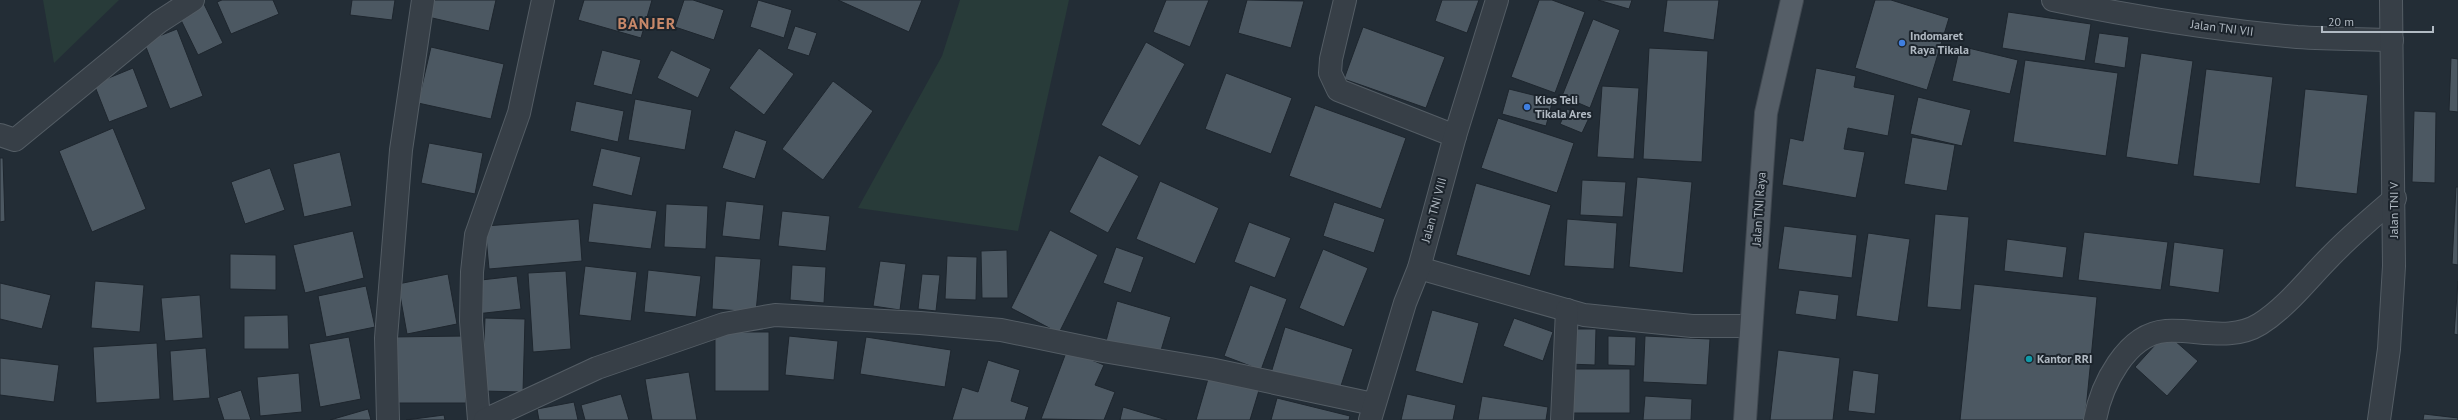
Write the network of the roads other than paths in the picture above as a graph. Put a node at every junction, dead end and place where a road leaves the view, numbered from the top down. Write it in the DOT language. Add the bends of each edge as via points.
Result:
graph roads {
  1 [pos="193,0"];
  2 [pos="423,0"];
  3 [pos="543,0"];
  4 [pos="1346,0"];
  5 [pos="1498,0"];
  6 [pos="1792,0"];
  7 [pos="2053,0"];
  8 [pos="2391,0"];
  9 [pos="2392,40"];
  10 [pos="0,135"];
  11 [pos="1455,136"];
  12 [pos="2395,198"];
  13 [pos="1419,268"];
  14 [pos="1567,310"];
  15 [pos="1751,326"];
  16 [pos="1372,412"];
  17 [pos="388,420"];
  18 [pos="479,420"];
  19 [pos="485,420"];
  20 [pos="1562,420"];
  21 [pos="1745,420"];
  22 [pos="2095,420"];
  23 [pos="2379,420"];
  1 -- 10 [label="street" via="159,22 15,140"];
  2 -- 17 [label="street" via="401,150 386,338"];
  3 -- 18 [label="street" via="519,113 476,235 471,322"];
  4 -- 11 [label="street" via="1331,58 1330,73 1338,90"];
  5 -- 11 [label="street, Jalan TNI VIII"];
  6 -- 15 [label="main road, Jalan TNI Raya" via="1766,113"];
  7 -- 9 [label="street, Jalan TNI VII" via="2204,26 2298,37"];
  8 -- 9 [label="street, Jalan TNI V"];
  9 -- 12 [label="street, Jalan TNI V"];
  11 -- 13 [label="street, Jalan TNI VIII"];
  12 -- 22 [label="street" via="2331,255 2285,304 2260,324 2235,334 2165,331 2139,342 2119,360 2098,403"];
  12 -- 23 [label="street, Jalan TNI V" via="2389,349"];
  13 -- 14 [label="street"];
  13 -- 16 [label="street, Jalan TNI VIII" via="1405,303"];
  14 -- 15 [label="street" via="1584,315 1692,326"];
  14 -- 20 [label="street"];
  15 -- 21 [label="main road, Jalan TNI Raya"];
  16 -- 19 [label="street" via="1210,369 1001,330 775,315 724,324 597,368"];
}
